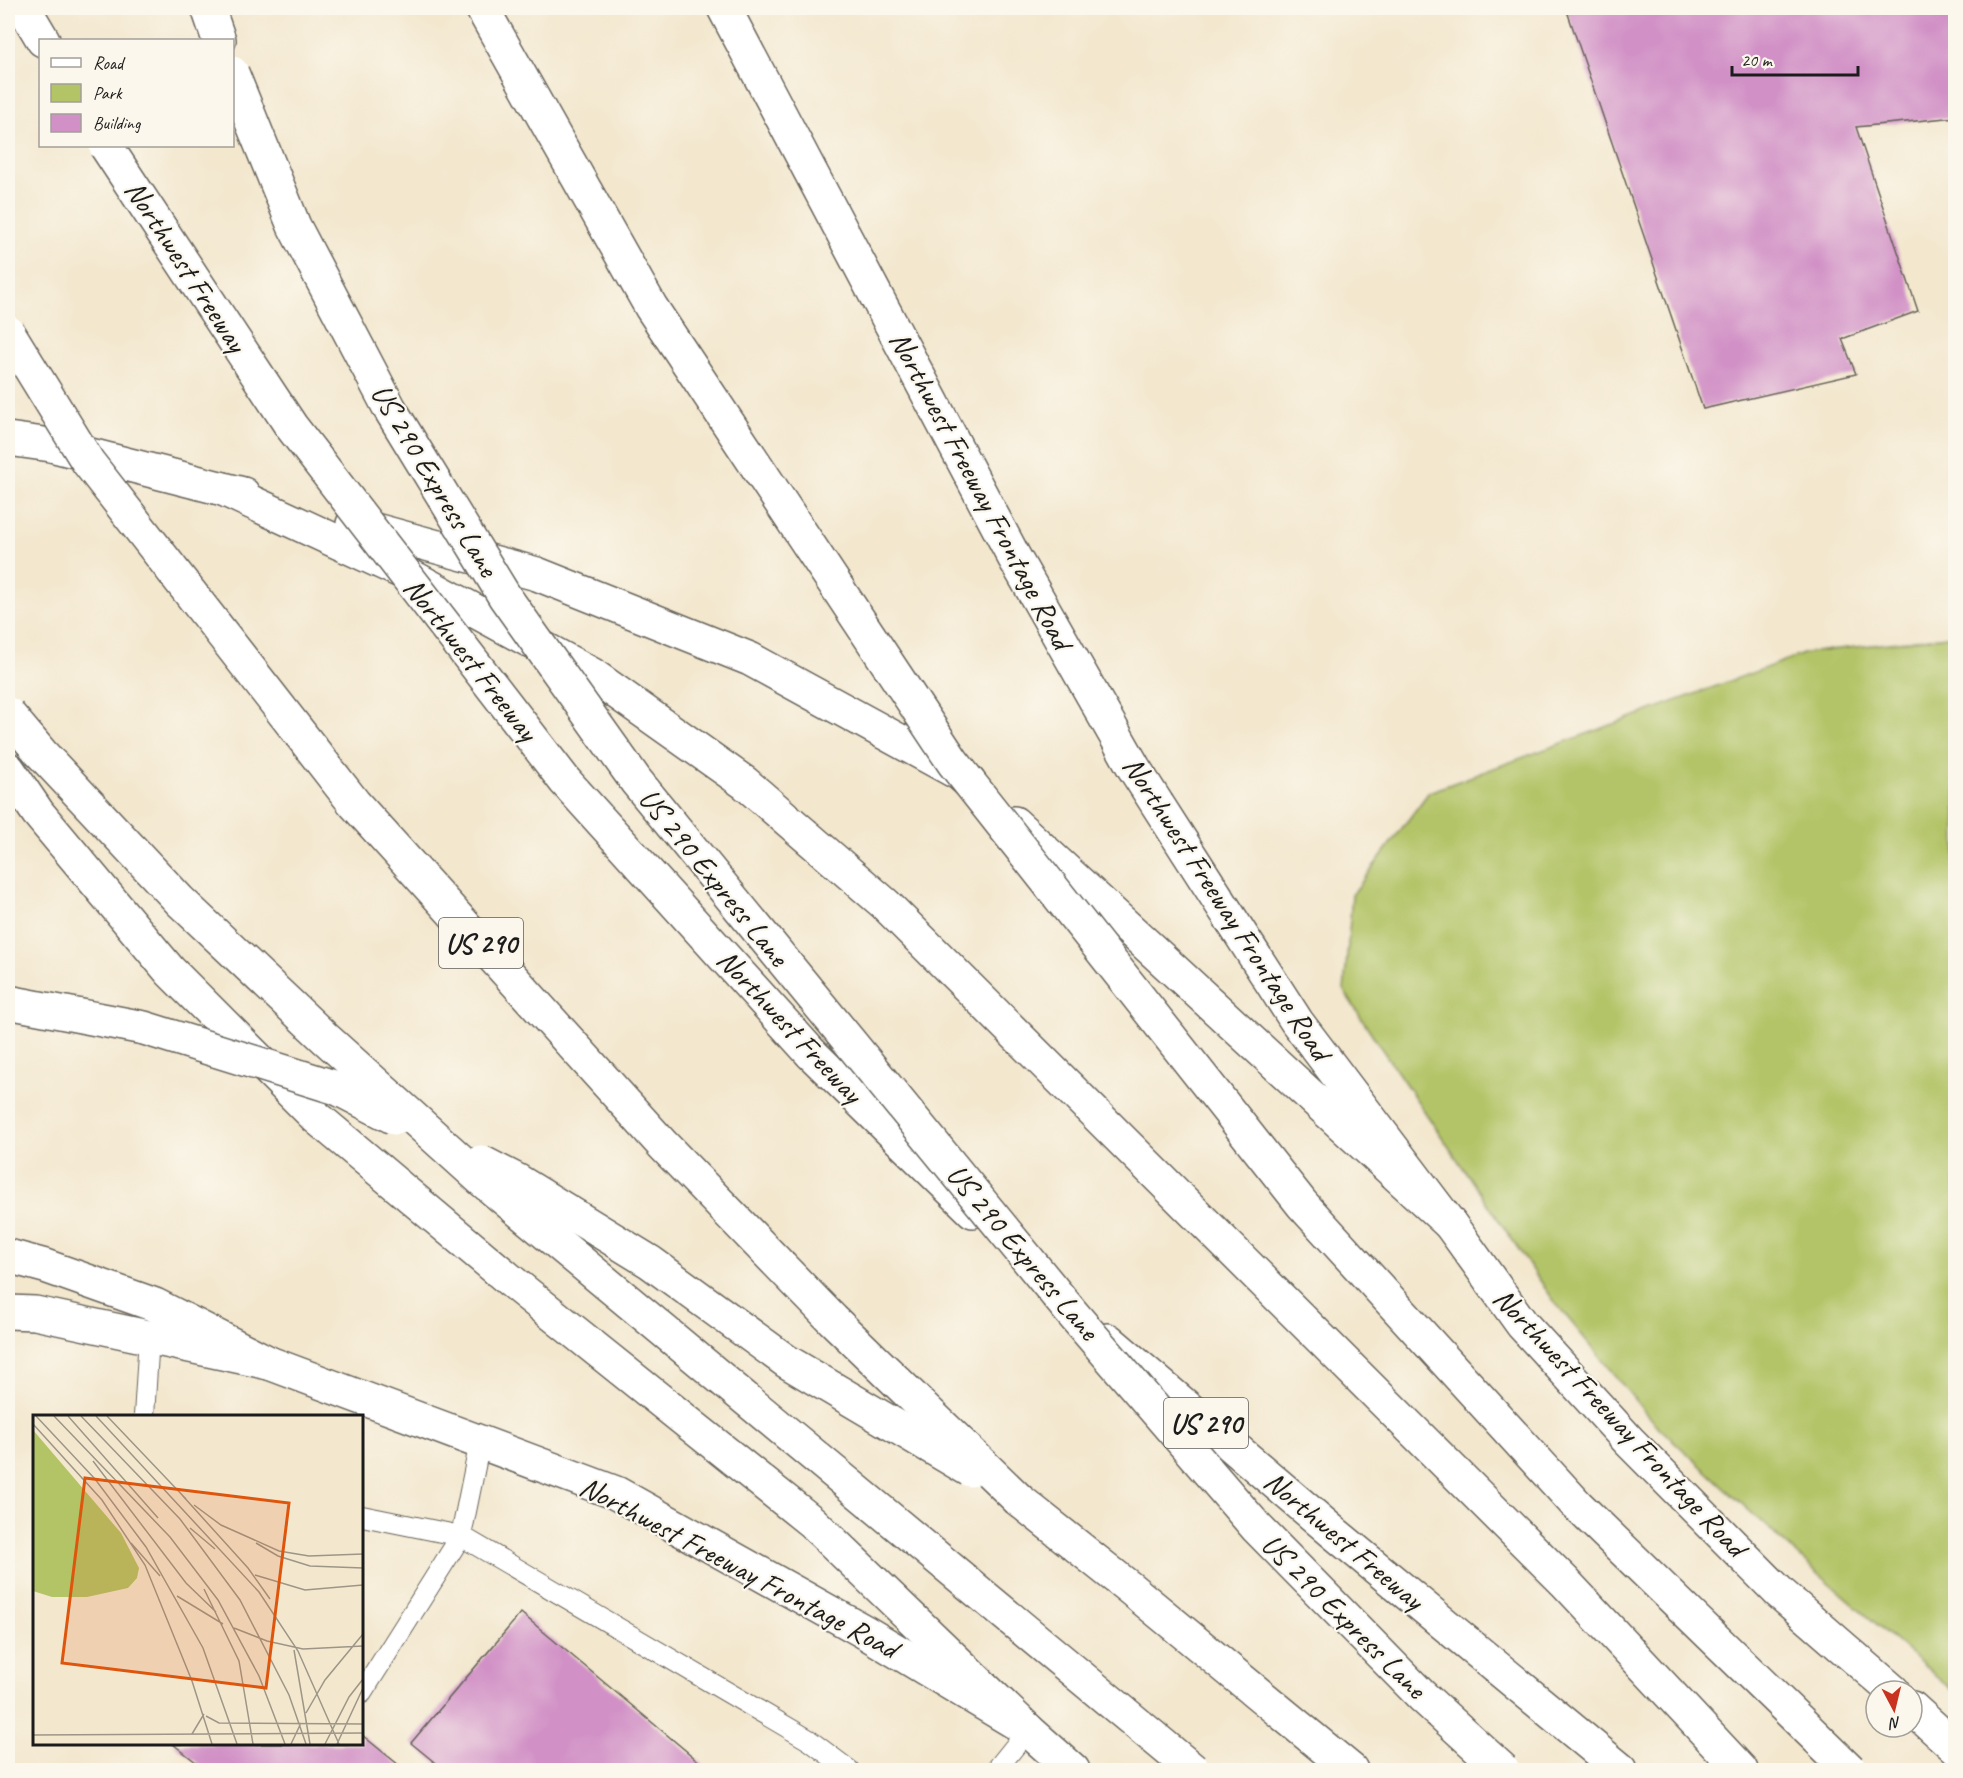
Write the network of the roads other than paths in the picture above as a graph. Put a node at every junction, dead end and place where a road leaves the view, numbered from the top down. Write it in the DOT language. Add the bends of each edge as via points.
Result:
graph roads {
  1 [pos="24,8"];
  2 [pos="208,8"];
  3 [pos="482,8"];
  4 [pos="724,8"];
  5 [pos="42,39"];
  6 [pos="219,39"];
  7 [pos="234,78"];
  8 [pos="107,147"];
  9 [pos="8,332"];
  10 [pos="8,439"];
  11 [pos="223,489"];
  12 [pos="8,714"];
  13 [pos="8,770"];
  14 [pos="8,1002"];
  15 [pos="1450,1224"];
  16 [pos="8,1256"];
  17 [pos="21,1313"];
  18 [pos="149,1337"];
  19 [pos="269,1363"];
  20 [pos="144,1415"];
  21 [pos="480,1442"];
  22 [pos="1019,1500"];
  23 [pos="363,1516"];
  24 [pos="461,1536"];
  25 [pos="1879,1679"];
  26 [pos="363,1691"];
  27 [pos="1924,1719"];
  28 [pos="1028,1730"];
  29 [pos="1956,1748"];
  30 [pos="849,1770"];
  31 [pos="996,1770"];
  32 [pos="1073,1770"];
  33 [pos="1193,1770"];
  34 [pos="1352,1770"];
  35 [pos="1503,1770"];
  36 [pos="1621,1770"];
  37 [pos="1741,1770"];
  38 [pos="1850,1770"];
  1 -- 5 [label="main road"];
  2 -- 6 [label="main road"];
  3 -- 38 [label="main road, bridge" via="651,308 953,762 1302,1204 1577,1505"];
  4 -- 15 [label="main road, Northwest Freeway Frontage Road" via="1014,556 1134,768 1297,1022"];
  7 -- 35 [label="main road, US 290 Express Lane, bridge" via="294,226 390,409 505,597 636,781 1071,1312 1257,1528 1422,1696"];
  8 -- 36 [label="main road, Northwest Freeway / US 290, bridge" via="291,426 565,781 812,1053 1086,1321"];
  9 -- 22 [label="main road, US 290, bridge" via="88,462 354,803 663,1145 832,1320"];
  10 -- 11 [label="main road" via="51,445"];
  11 -- 15 [label="main road" via="537,574 750,659 960,774"];
  11 -- 37 [label="main road" via="407,574 591,674 745,783 894,912 1565,1582"];
  12 -- 33 [label="main road, bridge" via="180,901 482,1180"];
  13 -- 28 [label="main road" via="38,813 170,971 316,1117 511,1281 812,1522"];
  14 -- 22 [label="main road, bridge" via="144,1028 337,1088 528,1187 650,1262 786,1360"];
  15 -- 25 [label="main road, Northwest Freeway Frontage Road" via="1522,1324 1629,1441 1780,1593"];
  16 -- 19 [label="main road" via="155,1305"];
  17 -- 18 [label="main road, Northwest Freeway Frontage Road"];
  18 -- 19 [label="main road, Northwest Freeway Frontage Road"];
  18 -- 20 [label="lane"];
  19 -- 21 [label="main road, Northwest Freeway Frontage Road"];
  21 -- 24 [label="lane"];
  21 -- 28 [label="main road, Northwest Freeway Frontage Road" via="616,1493 865,1632"];
  22 -- 34 [label="main road, US 290"];
  23 -- 24 [label="lane"];
  24 -- 26 [label="lane"];
  24 -- 30 [label="lane" via="809,1740"];
  27 -- 29 [label="main road"];
  28 -- 31 [label="lane"];
  28 -- 32 [label="main road, Northwest Freeway Frontage Road"];
}
